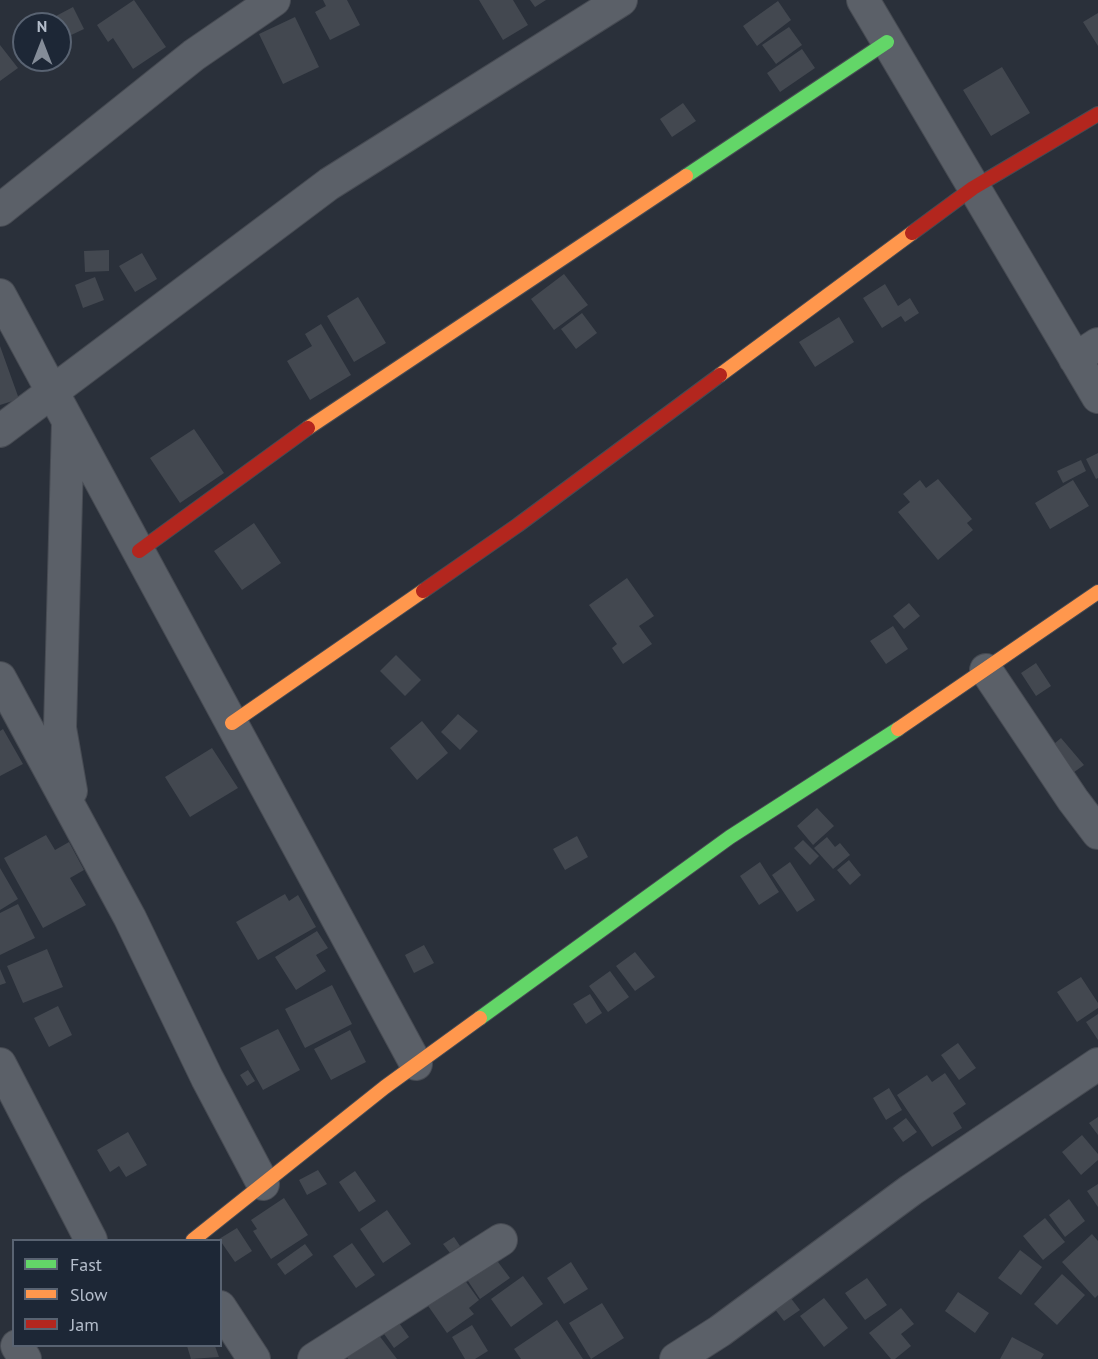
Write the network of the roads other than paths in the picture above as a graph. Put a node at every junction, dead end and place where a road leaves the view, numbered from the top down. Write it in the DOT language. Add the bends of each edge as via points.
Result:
graph roads {
  1 [pos="274,0"];
  2 [pos="621,0"];
  3 [pos="863,0"];
  4 [pos="887,42"];
  5 [pos="1098,114"];
  6 [pos="974,188"];
  7 [pos="0,210"];
  8 [pos="0,295"];
  9 [pos="1086,351"];
  10 [pos="53,392"];
  11 [pos="1098,397"];
  12 [pos="68,421"];
  13 [pos="0,431"];
  14 [pos="139,551"];
  15 [pos="1098,592"];
  16 [pos="986,670"];
  17 [pos="0,678"];
  18 [pos="232,723"];
  19 [pos="72,811"];
  20 [pos="1098,833"];
  21 [pos="0,1064"];
  22 [pos="416,1064"];
  23 [pos="1098,1064"];
  24 [pos="263,1184"];
  25 [pos="90,1239"];
  26 [pos="194,1239"];
  27 [pos="501,1240"];
  28 [pos="222,1310"];
  29 [pos="254,1359"];
  30 [pos="314,1359"];
  31 [pos="676,1359"];
  1 -- 7 [label="street" via="194,56"];
  2 -- 10 [label="street" via="329,184"];
  3 -- 4 [label="street"];
  4 -- 6 [label="street"];
  4 -- 14 [label="street" via="327,414"];
  5 -- 6 [label="street"];
  6 -- 9 [label="street"];
  6 -- 18 [label="street" via="527,518"];
  8 -- 10 [label="street"];
  9 -- 11 [label="street"];
  10 -- 12 [label="street"];
  10 -- 13 [label="street"];
  12 -- 14 [label="street"];
  12 -- 19 [label="street" via="60,728"];
  14 -- 18 [label="street"];
  15 -- 16 [label="street"];
  16 -- 20 [label="street"];
  16 -- 22 [label="street" via="730,837"];
  17 -- 19 [label="street"];
  18 -- 22 [label="street"];
  19 -- 24 [label="street"];
  21 -- 25 [label="street"];
  22 -- 24 [label="street"];
  23 -- 31 [label="street" via="911,1190"];
  24 -- 26 [label="street"];
  27 -- 30 [label="street"];
  28 -- 29 [label="street"];
}
